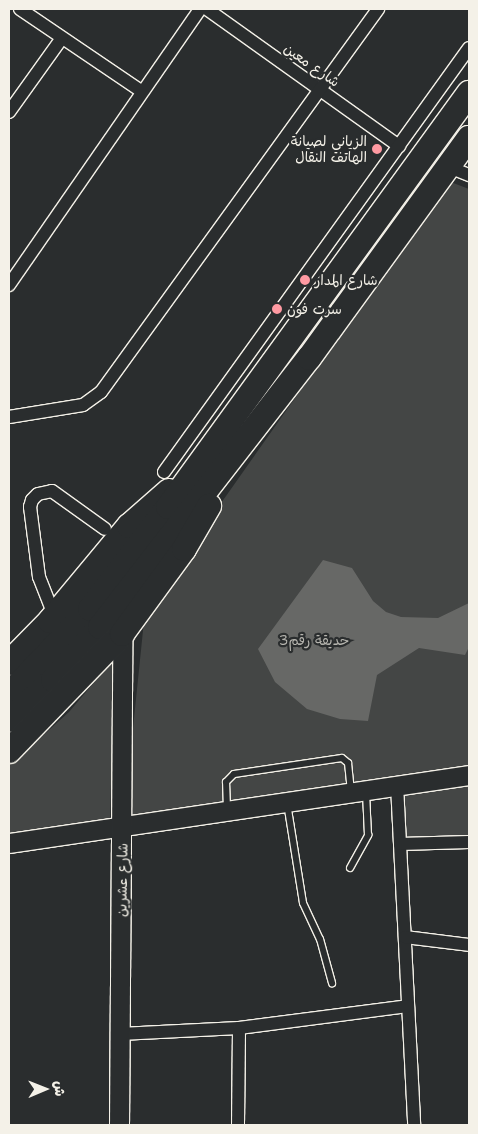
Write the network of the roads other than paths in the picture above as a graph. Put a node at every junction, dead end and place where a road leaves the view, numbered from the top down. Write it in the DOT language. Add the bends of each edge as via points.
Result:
graph roads {
  1 [pos="20,9"];
  2 [pos="200,9"];
  3 [pos="207,9"];
  4 [pos="378,9"];
  5 [pos="62,38"];
  6 [pos="469,48"];
  7 [pos="320,89"];
  8 [pos="141,91"];
  9 [pos="469,93"];
  10 [pos="9,112"];
  11 [pos="469,138"];
  12 [pos="399,146"];
  13 [pos="459,171"];
  14 [pos="9,285"];
  15 [pos="9,417"];
  16 [pos="223,469"];
  17 [pos="164,472"];
  18 [pos="190,478"];
  19 [pos="105,529"];
  20 [pos="54,615"];
  21 [pos="122,634"];
  22 [pos="9,663"];
  23 [pos="9,694"];
  24 [pos="9,720"];
  25 [pos="9,751"];
  26 [pos="469,775"];
  27 [pos="397,785"];
  28 [pos="358,791"];
  29 [pos="287,801"];
  30 [pos="227,810"];
  31 [pos="123,826"];
  32 [pos="469,842"];
  33 [pos="9,843"];
  34 [pos="400,844"];
  35 [pos="350,868"];
  36 [pos="405,937"];
  37 [pos="469,945"];
  38 [pos="332,984"];
  39 [pos="408,1006"];
  40 [pos="240,1028"];
  41 [pos="120,1034"];
  42 [pos="119,1125"];
  43 [pos="238,1125"];
  44 [pos="414,1125"];
  1 -- 5 [label="street"];
  2 -- 8 [label="street"];
  3 -- 7 [label="street, شارع معين"];
  4 -- 7 [label="street"];
  5 -- 8 [label="street"];
  5 -- 10 [label="street"];
  6 -- 12 [label="street"];
  7 -- 12 [label="street, شارع معين"];
  7 -- 15 [label="street" via="96,397 76,407"];
  8 -- 14 [label="street"];
  9 -- 18 [label="highway"];
  11 -- 13 [label="highway"];
  12 -- 17 [label="street"];
  13 -- 16 [label="highway"];
  16 -- 21 [label="highway" via="214,497 184,549"];
  16 -- 24 [label="highway" via="94,634"];
  18 -- 20 [label="highway" via="134,520"];
  18 -- 23 [label="highway" via="90,609"];
  19 -- 20 [label="street" via="52,491 38,494 32,500 30,507 39,577"];
  20 -- 22 [label="highway"];
  21 -- 25 [label="highway"];
  21 -- 31 [label="street, شارع عشرين"];
  26 -- 27 [label="street"];
  27 -- 28 [label="street"];
  27 -- 34 [label="street"];
  28 -- 29 [label="street"];
  28 -- 30 [label="lane" via="347,761 330,760 231,776 226,782"];
  28 -- 35 [label="lane" via="368,835"];
  29 -- 30 [label="street"];
  29 -- 38 [label="lane" via="303,903 320,939"];
  30 -- 31 [label="street"];
  31 -- 33 [label="street"];
  31 -- 41 [label="street, شارع عشرين"];
  32 -- 34 [label="street"];
  34 -- 36 [label="street"];
  36 -- 37 [label="street"];
  36 -- 39 [label="street"];
  39 -- 40 [label="street"];
  39 -- 44 [label="street"];
  40 -- 41 [label="street"];
  40 -- 43 [label="street"];
  41 -- 42 [label="street, شارع عشرين"];
}
